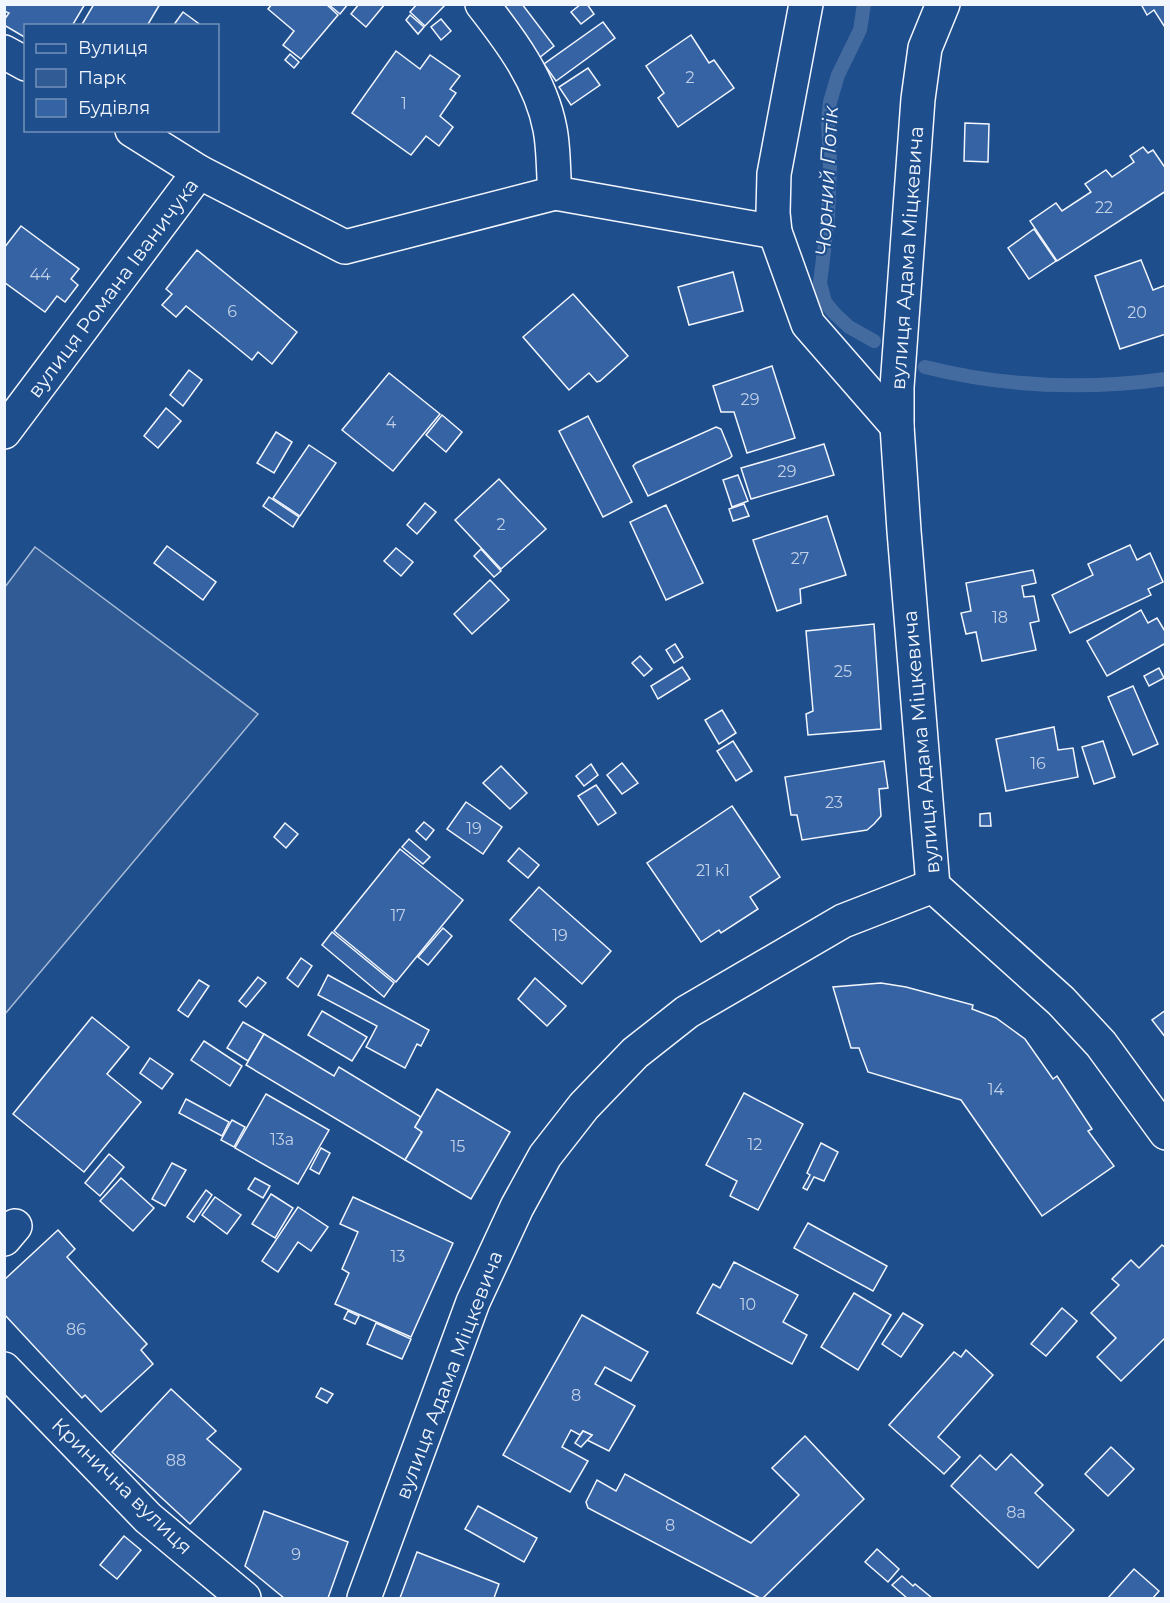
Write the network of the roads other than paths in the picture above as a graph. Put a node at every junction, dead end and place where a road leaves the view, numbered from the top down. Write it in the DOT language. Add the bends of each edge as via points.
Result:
graph roads {
  1 [pos="482,4"];
  2 [pos="806,4"];
  3 [pos="943,4"];
  4 [pos="4,52"];
  5 [pos="24,63"];
  6 [pos="135,132"];
  7 [pos="199,172"];
  8 [pos="555,193"];
  9 [pos="775,232"];
  10 [pos="897,426"];
  11 [pos="4,432"];
  12 [pos="933,886"];
  13 [pos="1166,1133"];
  14 [pos="4,1369"];
  15 [pos="244,1599"];
  16 [pos="364,1599"];
  1 -- 8 [label="street" via="518,53 540,97 550,128"];
  2 -- 9 [label="street" via="774,174"];
  3 -- 10 [label="street, вулиця Адама Міцкевича" via="925,48 918,99"];
  4 -- 5 [label="street"];
  6 -- 7 [label="street"];
  7 -- 8 [label="street" via="345,247"];
  7 -- 11 [label="street, вулиця Романа Іваничука"];
  8 -- 9 [label="street"];
  9 -- 10 [label="street" via="808,324"];
  10 -- 12 [label="street, вулиця Адама Міцкевича"];
  12 -- 13 [label="street" via="1061,1001 1101,1044"];
  12 -- 16 [label="street, вулиця Адама Міцкевича" via="843,921 687,1012 635,1053 584,1106 545,1156 473,1302"];
  14 -- 15 [label="street, Кринична вулиця" via="148,1518"];
}
